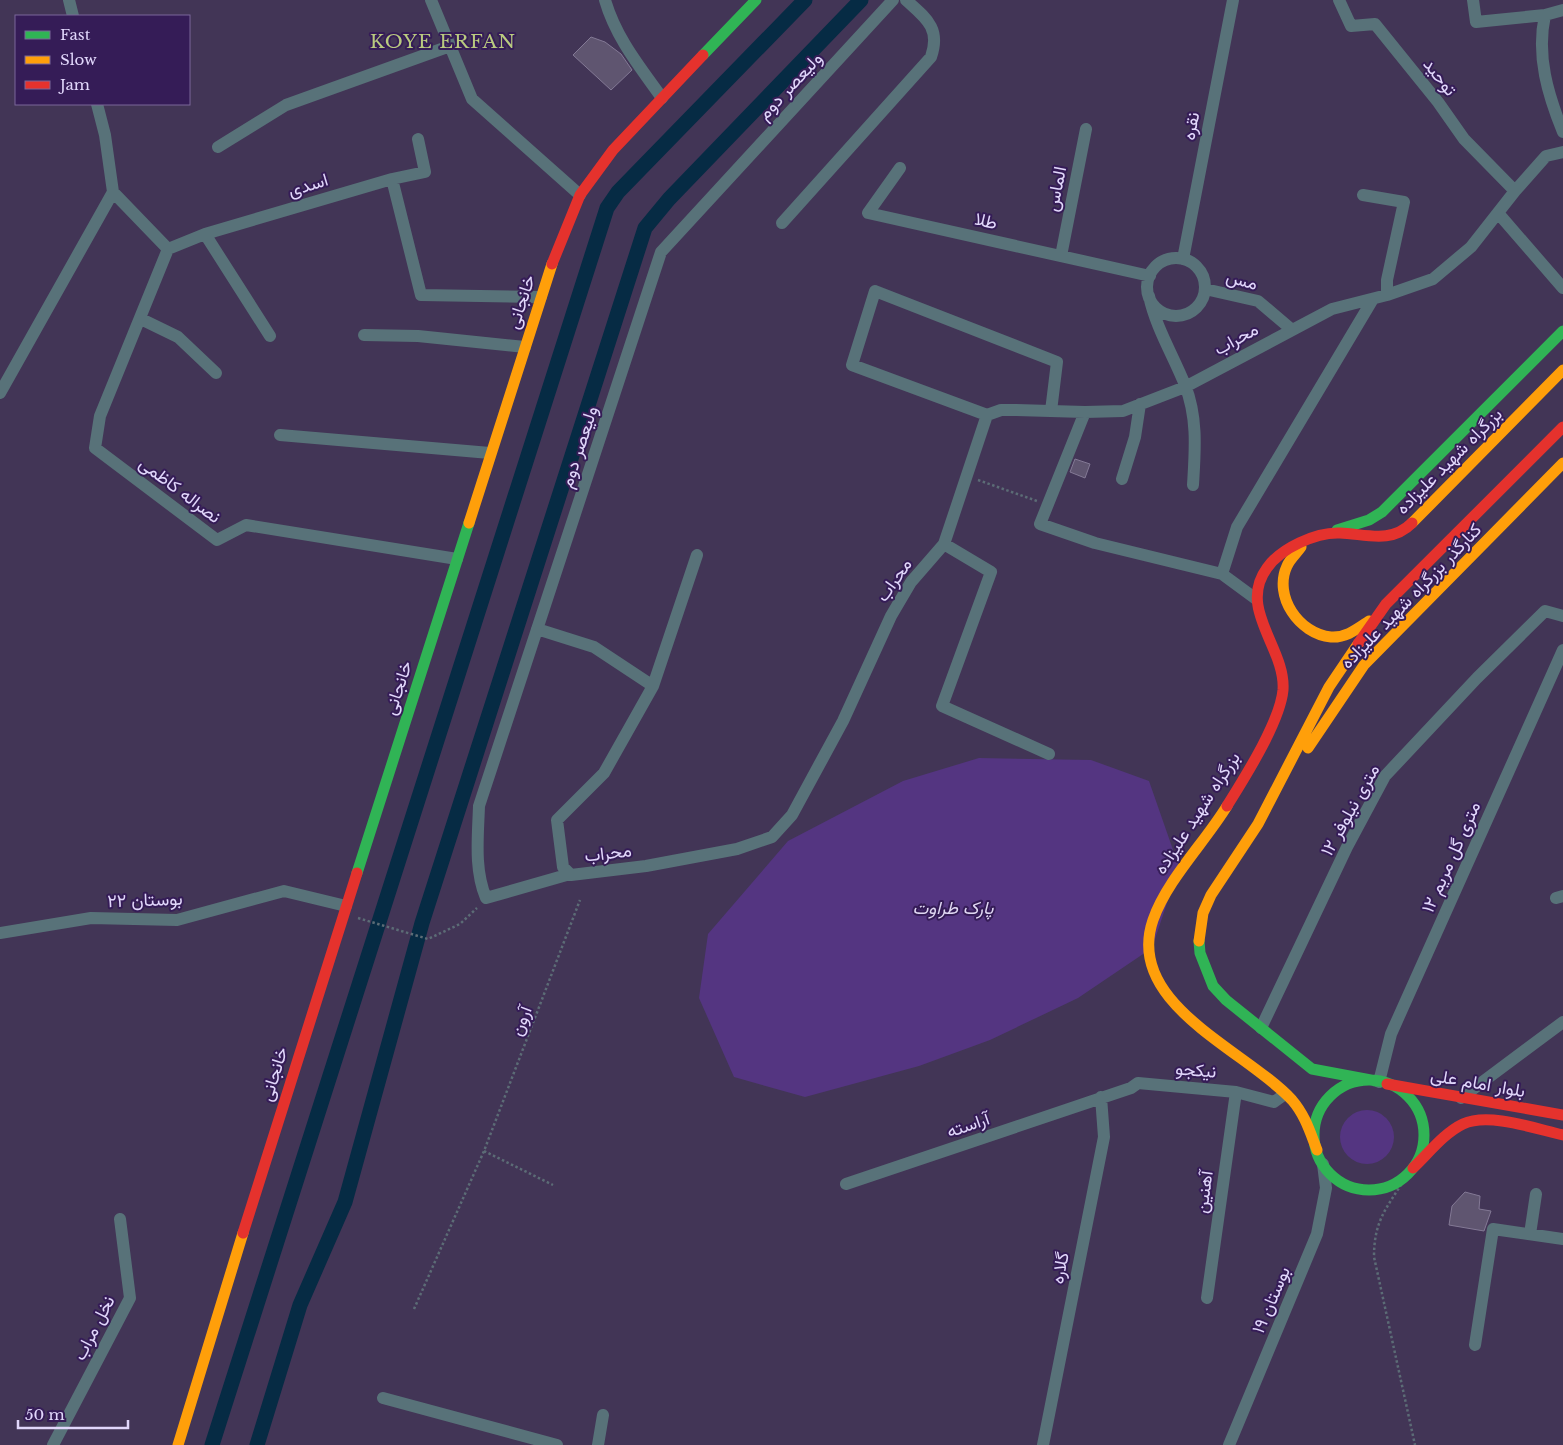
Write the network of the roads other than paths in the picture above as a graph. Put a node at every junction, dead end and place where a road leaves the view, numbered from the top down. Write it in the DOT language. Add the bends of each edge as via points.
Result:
graph roads {
  1 [pos="69,0"];
  2 [pos="431,0"];
  3 [pos="605,0"];
  4 [pos="756,0"];
  5 [pos="893,0"];
  6 [pos="906,0"];
  7 [pos="1233,0"];
  8 [pos="1339,0"];
  9 [pos="1473,0"];
  10 [pos="1563,10"];
  11 [pos="73,15"];
  12 [pos="1545,15"];
  13 [pos="450,46"];
  14 [pos="662,98"];
  15 [pos="97,105"];
  16 [pos="1086,129"];
  17 [pos="1563,132"];
  18 [pos="418,139"];
  19 [pos="218,147"];
  20 [pos="1563,152"];
  21 [pos="900,168"];
  22 [pos="392,179"];
  23 [pos="1515,191"];
  24 [pos="113,192"];
  25 [pos="580,195"];
  26 [pos="1364,195"];
  27 [pos="1498,213"];
  28 [pos="782,223"];
  29 [pos="204,234"];
  30 [pos="168,249"];
  31 [pos="1061,256"];
  32 [pos="1183,259"];
  33 [pos="1150,276"];
  34 [pos="1563,288"];
  35 [pos="1205,289"];
  36 [pos="1149,296"];
  37 [pos="1387,296"];
  38 [pos="541,297"];
  39 [pos="1373,299"];
  40 [pos="141,319"];
  41 [pos="1291,329"];
  42 [pos="1563,331"];
  43 [pos="270,336"];
  44 [pos="364,336"];
  45 [pos="525,347"];
  46 [pos="1563,370"];
  47 [pos="216,373"];
  48 [pos="1185,387"];
  49 [pos="0,393"];
  50 [pos="1140,404"];
  51 [pos="1052,411"];
  52 [pos="1085,412"];
  53 [pos="987,416"];
  54 [pos="1563,427"];
  55 [pos="280,435"];
  56 [pos="490,453"];
  57 [pos="1563,463"];
  58 [pos="1122,479"];
  59 [pos="1193,484"];
  60 [pos="1321,535"];
  61 [pos="1307,542"];
  62 [pos="944,544"];
  63 [pos="697,555"];
  64 [pos="457,559"];
  65 [pos="1222,574"];
  66 [pos="1256,599"];
  67 [pos="1386,604"];
  68 [pos="1563,616"];
  69 [pos="537,629"];
  70 [pos="1563,650"];
  71 [pos="653,686"];
  72 [pos="1050,754"];
  73 [pos="1264,813"];
  74 [pos="570,874"];
  75 [pos="346,906"];
  76 [pos="0,933"];
  77 [pos="1563,1022"];
  78 [pos="1261,1028"];
  79 [pos="1381,1082"];
  80 [pos="1236,1092"];
  81 [pos="1285,1094"];
  82 [pos="1102,1097"];
  83 [pos="1461,1098"];
  84 [pos="1563,1116"];
  85 [pos="1563,1135"];
  86 [pos="1317,1150"];
  87 [pos="1323,1164"];
  88 [pos="1410,1172"];
  89 [pos="846,1184"];
  90 [pos="1536,1194"];
  91 [pos="120,1219"];
  92 [pos="1530,1234"];
  93 [pos="1563,1239"];
  94 [pos="1207,1298"];
  95 [pos="1475,1344"];
  96 [pos="383,1398"];
  97 [pos="603,1416"];
  98 [pos="53,1445"];
  99 [pos="178,1445"];
  100 [pos="557,1445"];
  101 [pos="598,1445"];
  102 [pos="1043,1445"];
  103 [pos="1229,1445"];
  1 -- 11 [label="street"];
  2 -- 13 [label="street"];
  3 -- 14 [label="street" via="629,52"];
  4 -- 14 [label="main road, خانجانی"];
  5 -- 69 [label="street, ولیعصر دوم" via="661,252"];
  6 -- 28 [label="street" via="926,18 933,32 936,43 931,57"];
  7 -- 32 [label="street, نقره"];
  8 -- 23 [label="street, توحید" via="1351,26 1375,24 1464,139"];
  9 -- 12 [label="street" via="1476,22"];
  10 -- 12 [label="street"];
  12 -- 17 [label="street" via="1541,33 1542,53 1549,97"];
  13 -- 19 [label="street" via="286,105"];
  13 -- 25 [label="street" via="472,99"];
  14 -- 25 [label="main road, خانجانی" via="613,150"];
  15 -- 24 [label="street"];
  16 -- 31 [label="street, الماس"];
  18 -- 22 [label="street, اسدی" via="425,172"];
  20 -- 23 [label="street, محراب" via="1546,156"];
  21 -- 31 [label="street, طلا" via="868,212"];
  22 -- 29 [label="street, اسدی"];
  22 -- 38 [label="street" via="421,295"];
  23 -- 27 [label="street, محراب"];
  24 -- 30 [label="street"];
  24 -- 49 [label="street"];
  25 -- 38 [label="main road, خانجانی"];
  26 -- 37 [label="street" via="1404,202 1387,280"];
  27 -- 34 [label="street"];
  27 -- 37 [label="street, محراب" via="1471,247 1433,279"];
  29 -- 30 [label="street, اسدی"];
  29 -- 43 [label="street"];
  30 -- 40 [label="street, نصراله کاظمی"];
  31 -- 33 [label="street, طلا"];
  32 -- 33 [label="street" via="1167,260"];
  32 -- 35 [label="street" via="1199,270"];
  33 -- 36 [label="street"];
  35 -- 36 [label="street" via="1200,304 1180,316 1160,312"];
  35 -- 41 [label="street, مس" via="1258,301"];
  36 -- 48 [label="street" via="1154,318"];
  37 -- 39 [label="street, محراب"];
  38 -- 45 [label="main road, خانجانی"];
  39 -- 41 [label="street, محراب" via="1332,310"];
  39 -- 65 [label="street" via="1237,527"];
  40 -- 47 [label="street" via="178,337"];
  40 -- 64 [label="street, نصراله کاظمی" via="100,416 95,448 217,540 246,525"];
  41 -- 48 [label="street, محراب"];
  42 -- 60 [label="main road" via="1382,512 1369,520"];
  44 -- 45 [label="street" via="418,336"];
  45 -- 56 [label="main road, خانجانی"];
  46 -- 60 [label="main road, بزرگراه شهید علیزاده" via="1402,531 1378,538 1342,533"];
  48 -- 50 [label="street, محراب"];
  48 -- 59 [label="street" via="1196,432"];
  50 -- 52 [label="street, محراب" via="1122,411"];
  50 -- 58 [label="street" via="1135,437"];
  51 -- 52 [label="street, محراب"];
  51 -- 53 [label="street, محراب" via="1001,410"];
  51 -- 53 [label="street" via="1056,362 875,291 852,365"];
  52 -- 65 [label="street" via="1040,524 1095,543"];
  53 -- 62 [label="street, محراب"];
  54 -- 67 [label="main road"];
  55 -- 56 [label="street"];
  56 -- 64 [label="main road, خانجانی"];
  57 -- 73 [label="main road, کنارگذر بزرگراه شهید علیزاده" via="1360,670"];
  60 -- 61 [label="main road, بزرگراه شهید علیزاده"];
  61 -- 66 [label="main road, بزرگراه شهید علیزاده" via="1281,555 1268,567 1258,585"];
  61 -- 67 [label="main road" via="1292,556 1283,580 1286,604 1301,625 1324,635 1344,635 1363,627"];
  62 -- 72 [label="street" via="992,572 942,706"];
  62 -- 74 [label="street, محراب" via="911,582 890,616 843,721 792,815 772,838 737,849 646,866"];
  63 -- 71 [label="street, محراب"];
  64 -- 75 [label="main road, خانجانی"];
  65 -- 66 [label="street"];
  66 -- 81 [label="main road, بزرگراه شهید علیزاده" via="1281,669 1281,698 1230,802 1157,908 1149,946 1154,974 1170,1001"];
  67 -- 73 [label="main road" via="1322,698"];
  68 -- 78 [label="street, ۱۲ متری نیلوفر" via="1545,611 1385,776 1347,847"];
  69 -- 71 [label="street" via="594,647"];
  69 -- 74 [label="street, ولیعصر دوم" via="479,806 477,858 486,898"];
  70 -- 79 [label="street, ۱۲ متری گل مریم" via="1391,1034"];
  71 -- 74 [label="street, محراب" via="604,773 557,820 563,867"];
  73 -- 78 [label="main road" via="1213,893 1200,929 1200,949 1211,982 1223,998"];
  75 -- 76 [label="street, بوستان ۲۲" via="284,891 177,920 91,918"];
  75 -- 99 [label="main road, خانجانی"];
  77 -- 83 [label="street"];
  78 -- 79 [label="main road" via="1312,1069"];
  79 -- 83 [label="main road, بلوار امام علی"];
  79 -- 86 [label="main road" via="1348,1085 1330,1098 1317,1121"];
  79 -- 88 [label="main road" via="1406,1095 1421,1119 1423,1147"];
  80 -- 81 [label="street, نیکجو" via="1274,1102"];
  80 -- 82 [label="street, نیکجو" via="1138,1083"];
  80 -- 94 [label="street, آهنین"];
  81 -- 86 [label="main road, بزرگراه شهید علیزاده" via="1306,1119"];
  82 -- 89 [label="street, آراسته"];
  82 -- 102 [label="street, گلاره" via="1104,1137"];
  83 -- 84 [label="main road, بلوار امام علی"];
  85 -- 88 [label="main road, بلوار امام علی" via="1493,1122 1466,1123"];
  86 -- 87 [label="main road"];
  87 -- 88 [label="main road" via="1341,1182 1364,1190 1384,1188"];
  87 -- 103 [label="street, بوستان ۱۹" via="1326,1188 1317,1234"];
  90 -- 92 [label="street"];
  91 -- 98 [label="street, نخل مراب" via="130,1298"];
  92 -- 93 [label="street"];
  92 -- 95 [label="street" via="1493,1229"];
  96 -- 100 [label="street"];
  97 -- 101 [label="street"];
}
